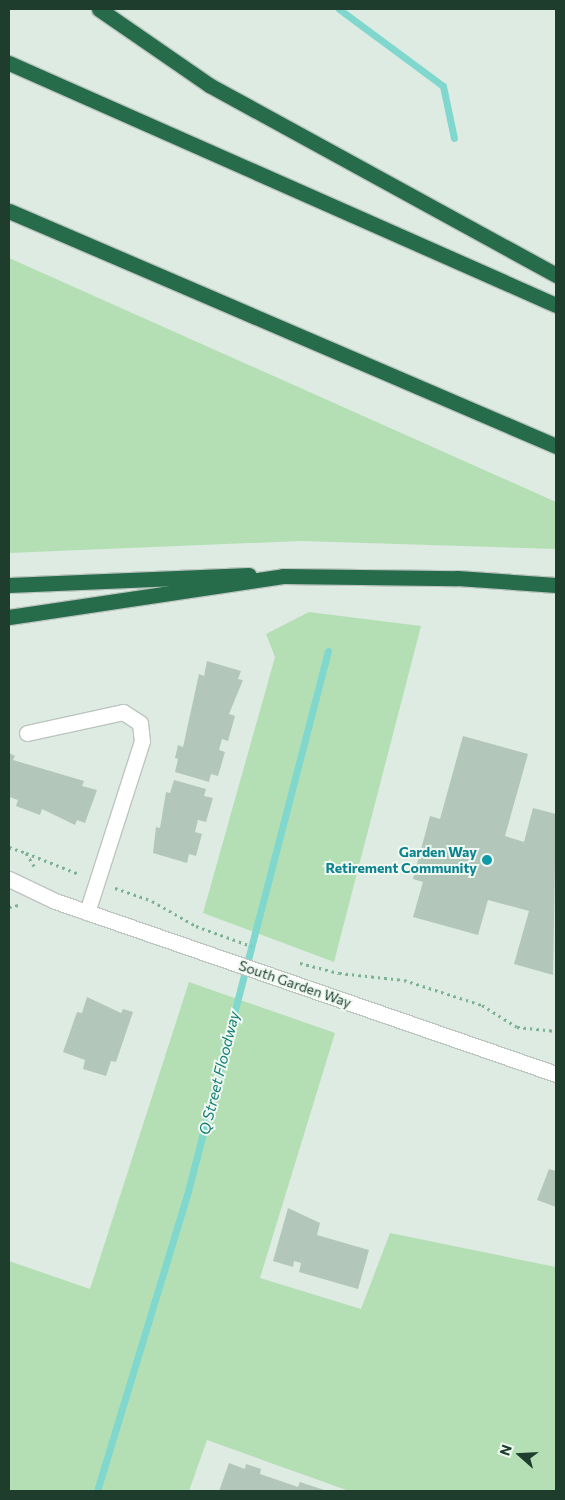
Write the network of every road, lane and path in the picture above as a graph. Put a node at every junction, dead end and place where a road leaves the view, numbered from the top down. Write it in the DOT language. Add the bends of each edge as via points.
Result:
graph roads {
  1 [pos="99,9"];
  2 [pos="9,63"];
  3 [pos="9,211"];
  4 [pos="556,275"];
  5 [pos="556,305"];
  6 [pos="556,446"];
  7 [pos="283,576"];
  8 [pos="9,585"];
  9 [pos="556,585"];
  10 [pos="9,617"];
  11 [pos="27,733"];
  12 [pos="9,879"];
  13 [pos="9,887"];
  14 [pos="34,893"];
  15 [pos="87,912"];
  16 [pos="298,962"];
  17 [pos="556,1032"];
  18 [pos="556,1074"];
  1 -- 4 [label="highway" via="209,84"];
  2 -- 5 [label="highway"];
  3 -- 6 [label="highway"];
  7 -- 8 [label="highway" via="208,574"];
  7 -- 9 [label="highway" via="457,578"];
  7 -- 10 [label="highway"];
  11 -- 15 [label="street" via="123,712 140,723 142,741"];
  12 -- 14 [label="street, South Garden Way"];
  13 -- 14 [label="street, South Garden Way"];
  14 -- 15 [label="street, South Garden Way"];
  15 -- 18 [label="street, South Garden Way"];
  16 -- 17 [label="path" via="339,973 404,980 482,1005 517,1026"];
}
